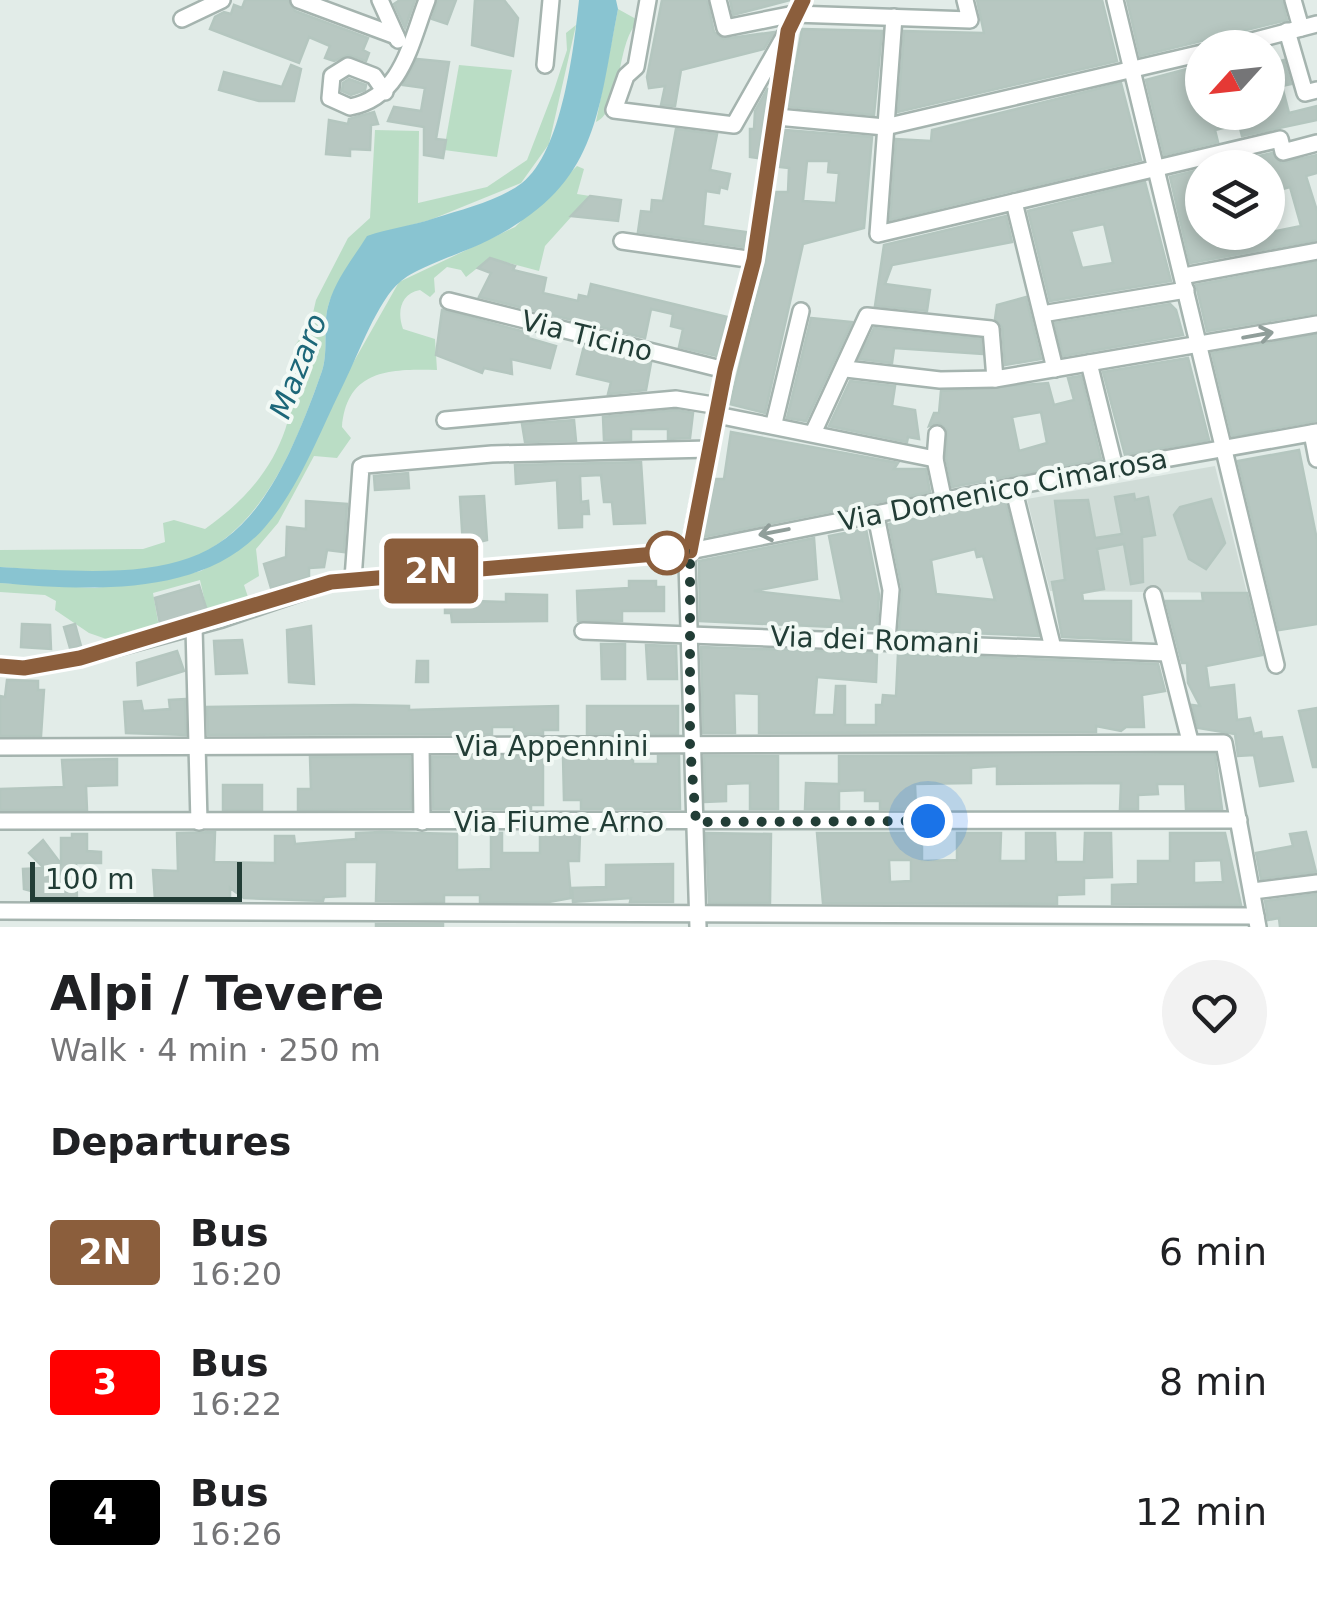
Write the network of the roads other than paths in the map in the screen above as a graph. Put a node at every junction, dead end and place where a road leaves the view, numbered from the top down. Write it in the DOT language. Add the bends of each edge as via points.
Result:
graph roads {
  1 [pos="222,0"];
  2 [pos="298,0"];
  3 [pos="380,0"];
  4 [pos="427,0"];
  5 [pos="551,0"];
  6 [pos="648,0"];
  7 [pos="718,0"];
  8 [pos="965,0"];
  9 [pos="1115,0"];
  10 [pos="1293,0"];
  11 [pos="798,7"];
  12 [pos="894,17"];
  13 [pos="182,19"];
  14 [pos="1302,28"];
  15 [pos="788,31"];
  16 [pos="396,36"];
  17 [pos="405,57"];
  18 [pos="1185,58"];
  19 [pos="545,65"];
  20 [pos="1133,72"];
  21 [pos="1317,90"];
  22 [pos="385,92"];
  23 [pos="777,117"];
  24 [pos="886,127"];
  25 [pos="1317,144"];
  26 [pos="1157,169"];
  27 [pos="1014,202"];
  28 [pos="622,242"];
  29 [pos="1317,251"];
  30 [pos="754,260"];
  31 [pos="1184,283"];
  32 [pos="449,301"];
  33 [pos="801,312"];
  34 [pos="1042,314"];
  35 [pos="1317,324"];
  36 [pos="1199,345"];
  37 [pos="1089,364"];
  38 [pos="846,369"];
  39 [pos="1055,369"];
  40 [pos="725,370"];
  41 [pos="995,379"];
  42 [pos="718,411"];
  43 [pos="445,420"];
  44 [pos="774,423"];
  45 [pos="813,432"];
  46 [pos="1315,433"];
  47 [pos="937,434"];
  48 [pos="710,449"];
  49 [pos="1224,449"];
  50 [pos="935,459"];
  51 [pos="1317,459"];
  52 [pos="1115,468"];
  53 [pos="1013,487"];
  54 [pos="944,502"];
  55 [pos="876,516"];
  56 [pos="690,551"];
  57 [pos="352,579"];
  58 [pos="1153,596"];
  59 [pos="194,627"];
  60 [pos="583,631"];
  61 [pos="688,632"];
  62 [pos="887,640"];
  63 [pos="1052,648"];
  64 [pos="1167,652"];
  65 [pos="0,666"];
  66 [pos="1276,666"];
  67 [pos="1190,740"];
  68 [pos="690,745"];
  69 [pos="197,746"];
  70 [pos="421,746"];
  71 [pos="0,747"];
  72 [pos="1238,820"];
  73 [pos="0,822"];
  74 [pos="198,822"];
  75 [pos="422,822"];
  76 [pos="696,822"];
  77 [pos="1317,883"];
  78 [pos="1253,891"];
  79 [pos="0,912"];
  80 [pos="698,921"];
  81 [pos="1257,922"];
  1 -- 13 [label="street"];
  2 -- 16 [label="street"];
  3 -- 16 [label="street"];
  4 -- 17 [label="street"];
  5 -- 19 [label="street"];
  6 -- 15 [label="street" via="636,67 614,110 734,125"];
  7 -- 11 [label="street" via="724,28"];
  8 -- 12 [label="street" via="970,20"];
  9 -- 20 [label="street"];
  10 -- 14 [label="street"];
  11 -- 12 [label="street"];
  11 -- 15 [label="street"];
  12 -- 24 [label="street"];
  14 -- 21 [label="street" via="1305,93"];
  15 -- 23 [label="street"];
  16 -- 17 [label="street"];
  17 -- 22 [label="street"];
  18 -- 20 [label="street"];
  20 -- 24 [label="street"];
  20 -- 26 [label="street"];
  23 -- 24 [label="street"];
  23 -- 30 [label="street"];
  24 -- 27 [label="street" via="878,234"];
  25 -- 26 [label="street" via="1283,152 1280,139"];
  26 -- 27 [label="street"];
  26 -- 31 [label="street"];
  27 -- 34 [label="street"];
  28 -- 30 [label="street"];
  29 -- 31 [label="street"];
  30 -- 40 [label="street"];
  31 -- 34 [label="street"];
  31 -- 36 [label="street"];
  32 -- 40 [label="street, Via Ticino"];
  33 -- 44 [label="street"];
  34 -- 39 [label="street"];
  36 -- 35 [label="street, one-way"];
  36 -- 37 [label="street"];
  36 -- 49 [label="street"];
  37 -- 39 [label="street"];
  37 -- 52 [label="street"];
  38 -- 41 [label="street"];
  38 -- 41 [label="street" via="868,316 991,330"];
  38 -- 45 [label="street"];
  39 -- 41 [label="street"];
  40 -- 42 [label="street"];
  42 -- 43 [label="street" via="676,398"];
  42 -- 44 [label="street"];
  42 -- 48 [label="street"];
  44 -- 45 [label="street"];
  45 -- 50 [label="street"];
  46 -- 49 [label="street, Via Domenico Cimarosa"];
  46 -- 51 [label="street"];
  47 -- 50 [label="street"];
  48 -- 56 [label="street"];
  48 -- 57 [label="street" via="492,454 365,465"];
  49 -- 52 [label="street, Via Domenico Cimarosa"];
  49 -- 66 [label="street"];
  50 -- 54 [label="street"];
  52 -- 53 [label="street, Via Domenico Cimarosa"];
  53 -- 54 [label="street, Via Domenico Cimarosa"];
  53 -- 63 [label="street"];
  54 -- 55 [label="street, Via Domenico Cimarosa"];
  55 -- 56 [label="street, Via Domenico Cimarosa, one-way"];
  55 -- 62 [label="street" via="891,590"];
  56 -- 57 [label="street, Via Domenico Cimarosa"];
  56 -- 61 [label="street"];
  57 -- 59 [label="street, Via Domenico Cimarosa"];
  58 -- 64 [label="street"];
  59 -- 65 [label="street, Via Domenico Cimarosa" via="80,658"];
  59 -- 69 [label="street"];
  60 -- 61 [label="street, Via dei Romani"];
  61 -- 62 [label="street, Via dei Romani"];
  61 -- 68 [label="street"];
  62 -- 63 [label="street, Via dei Romani"];
  63 -- 64 [label="street, Via dei Romani"];
  64 -- 67 [label="street"];
  67 -- 68 [label="street, Via Appennini"];
  67 -- 72 [label="street, Via Appennini" via="1224,743"];
  68 -- 70 [label="street, Via Appennini"];
  68 -- 76 [label="street"];
  69 -- 70 [label="street, Via Appennini"];
  69 -- 71 [label="street, Via Appennini"];
  69 -- 74 [label="street"];
  70 -- 75 [label="street"];
  72 -- 76 [label="street, Via Fiume Arno"];
  72 -- 78 [label="street"];
  73 -- 74 [label="street, Via Fiume Arno"];
  74 -- 75 [label="street, Via Fiume Arno"];
  75 -- 76 [label="street, Via Fiume Arno"];
  76 -- 80 [label="street"];
  77 -- 78 [label="street"];
  78 -- 81 [label="street"];
  79 -- 80 [label="street"];
  80 -- 81 [label="street"];
}
